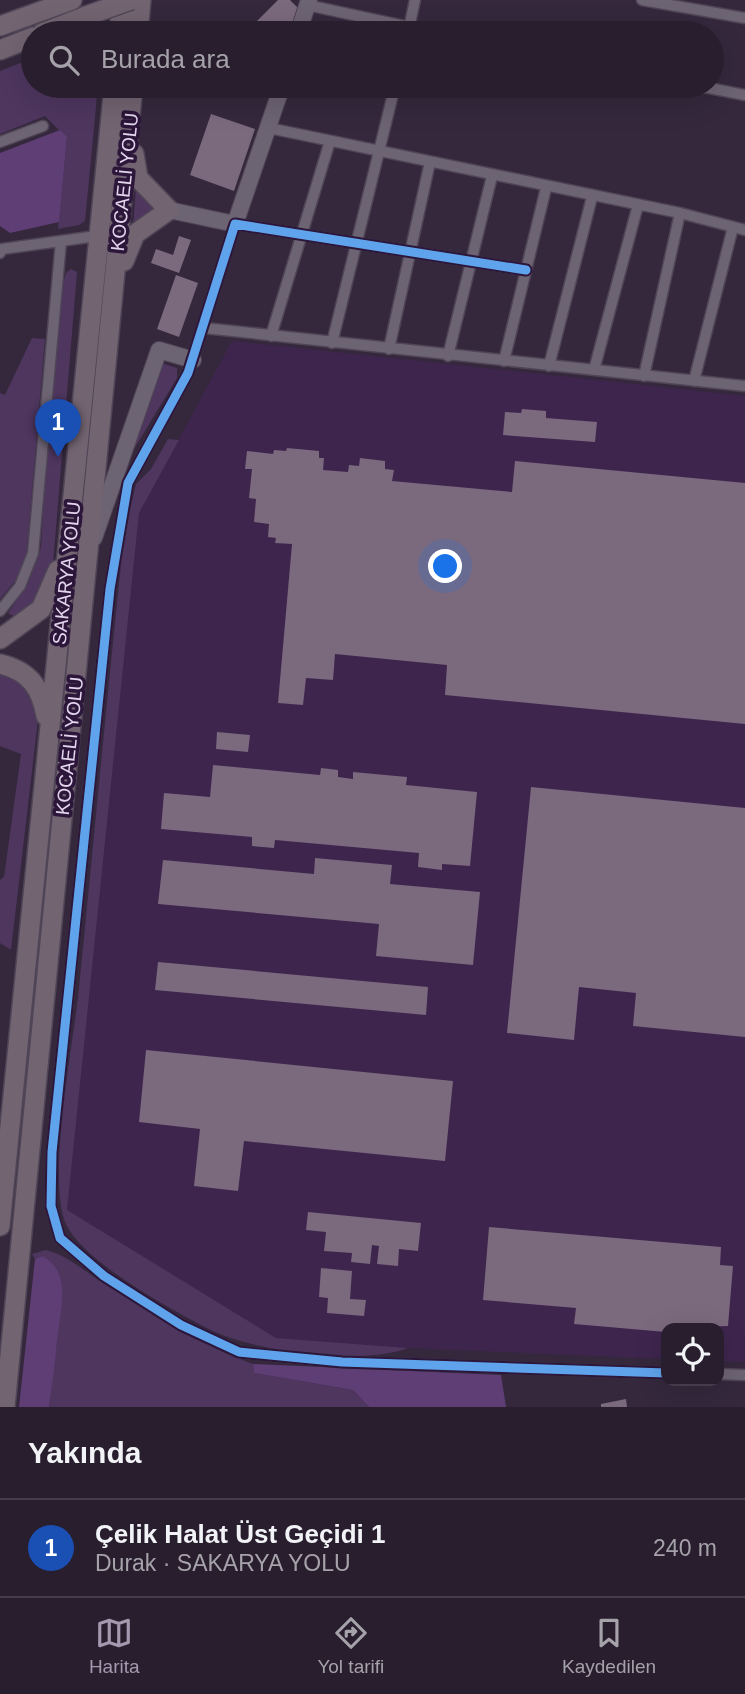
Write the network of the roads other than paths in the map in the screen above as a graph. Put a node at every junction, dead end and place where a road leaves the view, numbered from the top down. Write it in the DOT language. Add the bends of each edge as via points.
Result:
graph roads {
  1 [pos="72,0"];
  2 [pos="122,0"];
  3 [pos="131,0"];
  4 [pos="141,0"];
  5 [pos="415,0"];
  6 [pos="642,0"];
  7 [pos="308,2"];
  8 [pos="745,18"];
  9 [pos="73,21"];
  10 [pos="120,21"];
  11 [pos="139,21"];
  12 [pos="302,21"];
  13 [pos="377,21"];
  14 [pos="411,21"];
  15 [pos="0,25"];
  16 [pos="21,42"];
  17 [pos="0,50"];
  18 [pos="724,91"];
  19 [pos="745,95"];
  20 [pos="113,98"];
  21 [pos="133,98"];
  22 [pos="134,98"];
  23 [pos="278,98"];
  24 [pos="392,98"];
  25 [pos="43,126"];
  26 [pos="269,128"];
  27 [pos="330,141"];
  28 [pos="0,142"];
  29 [pos="379,152"];
  30 [pos="430,162"];
  31 [pos="492,176"];
  32 [pos="546,188"];
  33 [pos="592,197"];
  34 [pos="638,205"];
  35 [pos="169,210"];
  36 [pos="680,213"];
  37 [pos="235,224"];
  38 [pos="733,227"];
  39 [pos="745,230"];
  40 [pos="301,234"];
  41 [pos="97,236"];
  42 [pos="61,241"];
  43 [pos="355,243"];
  44 [pos="1,250"];
  45 [pos="410,250"];
  46 [pos="470,260"];
  47 [pos="526,270"];
  48 [pos="204,328"];
  49 [pos="271,336"];
  50 [pos="332,344"];
  51 [pos="389,349"];
  52 [pos="107,355"];
  53 [pos="448,356"];
  54 [pos="193,360"];
  55 [pos="504,361"];
  56 [pos="549,366"];
  57 [pos="594,370"];
  58 [pos="644,376"];
  59 [pos="694,381"];
  60 [pos="744,383"];
  61 [pos="72,518"];
  62 [pos="90,550"];
  63 [pos="0,611"];
  64 [pos="0,639"];
  65 [pos="0,664"];
  66 [pos="49,737"];
  67 [pos="1,1205"];
  68 [pos="0,1226"];
  69 [pos="661,1373"];
  70 [pos="724,1374"];
  71 [pos="745,1375"];
  72 [pos="5,1407"];
  1 -- 15 [label="highway"];
  2 -- 10 [label="highway"];
  3 -- 9 [label="highway, bridge"];
  4 -- 11 [label="highway"];
  5 -- 14 [label="street"];
  6 -- 8 [label="street"];
  7 -- 12 [label="main road"];
  7 -- 13 [label="street"];
  16 -- 17 [label="highway"];
  18 -- 19 [label="street"];
  20 -- 41 [label="highway, SAKARYA YOLU"];
  21 -- 52 [label="highway, KOCAELİ YOLU"];
  22 -- 35 [label="highway" via="138,178"];
  23 -- 26 [label="main road"];
  24 -- 29 [label="street"];
  25 -- 28 [label="street"];
  26 -- 27 [label="street"];
  26 -- 37 [label="main road"];
  27 -- 29 [label="street"];
  27 -- 40 [label="street"];
  29 -- 30 [label="street"];
  29 -- 43 [label="street"];
  30 -- 31 [label="street"];
  30 -- 45 [label="street"];
  31 -- 32 [label="street"];
  31 -- 46 [label="street"];
  32 -- 33 [label="street"];
  32 -- 47 [label="street"];
  33 -- 34 [label="street"];
  33 -- 56 [label="street"];
  34 -- 36 [label="street"];
  34 -- 57 [label="street"];
  35 -- 37 [label="main road"];
  35 -- 52 [label="highway" via="142,226 129,243"];
  36 -- 38 [label="street"];
  36 -- 58 [label="street"];
  37 -- 40 [label="street"];
  37 -- 48 [label="street"];
  38 -- 39 [label="street"];
  38 -- 59 [label="street"];
  40 -- 43 [label="street"];
  40 -- 49 [label="street"];
  41 -- 42 [label="street"];
  41 -- 61 [label="highway, SAKARYA YOLU"];
  42 -- 44 [label="street"];
  42 -- 63 [label="street" via="33,553 20,586"];
  43 -- 45 [label="street"];
  43 -- 50 [label="street"];
  45 -- 46 [label="street"];
  45 -- 51 [label="street"];
  46 -- 47 [label="street"];
  46 -- 53 [label="street"];
  47 -- 55 [label="street"];
  48 -- 49 [label="street"];
  48 -- 54 [label="street"];
  49 -- 50 [label="street"];
  50 -- 51 [label="street"];
  51 -- 53 [label="street"];
  52 -- 62 [label="highway, KOCAELİ YOLU"];
  53 -- 55 [label="street"];
  54 -- 62 [label="main road" via="159,350"];
  54 -- 69 [label="street" via="128,483 116,538 52,1152 51,1206 60,1238 115,1283 181,1325 239,1352 342,1362"];
  55 -- 56 [label="street"];
  56 -- 57 [label="street"];
  57 -- 58 [label="street"];
  58 -- 59 [label="street"];
  59 -- 60 [label="street"];
  61 -- 64 [label="highway" via="48,598 32,618"];
  61 -- 66 [label="highway, SAKARYA YOLU"];
  62 -- 72 [label="highway, KOCAELİ YOLU"];
  65 -- 66 [label="highway" via="22,671 37,686"];
  66 -- 67 [label="highway, SAKARYA YOLU"];
  67 -- 68 [label="highway, SAKARYA YOLU"];
  70 -- 71 [label="street"];
}
